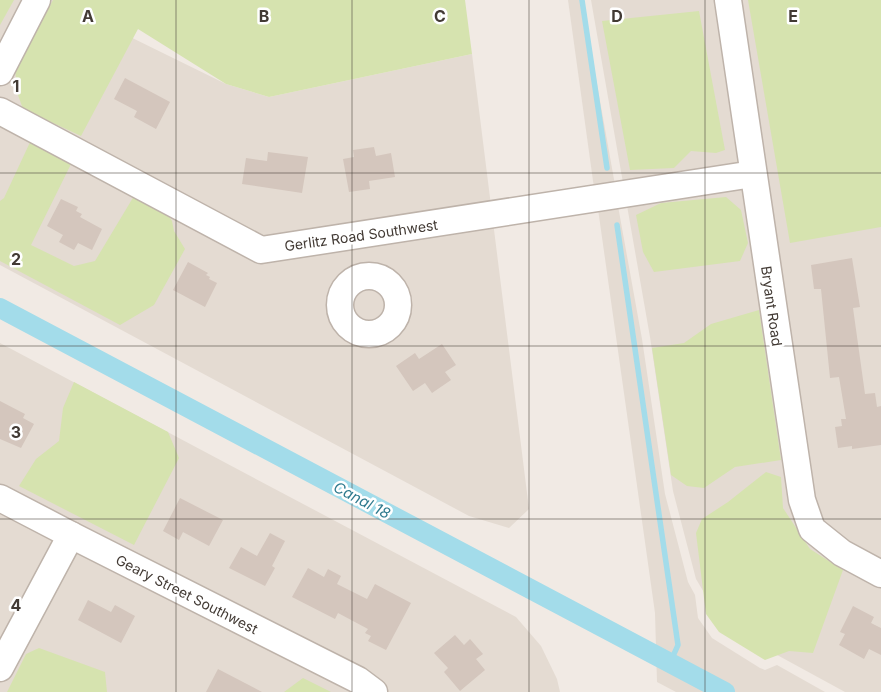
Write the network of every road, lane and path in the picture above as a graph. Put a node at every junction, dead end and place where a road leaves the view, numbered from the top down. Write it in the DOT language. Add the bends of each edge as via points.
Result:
graph roads {
  1 [pos="37,0"];
  2 [pos="728,0"];
  3 [pos="0,72"];
  4 [pos="0,110"];
  5 [pos="753,174"];
  6 [pos="350,237"];
  7 [pos="360,278"];
  8 [pos="0,498"];
  9 [pos="71,536"];
  10 [pos="881,574"];
  11 [pos="0,668"];
  12 [pos="374,692"];
  1 -- 3 [label="street"];
  2 -- 5 [label="street, Bryant Road"];
  4 -- 6 [label="street, Gerlitz Road Southwest" via="261,250"];
  5 -- 6 [label="street, Gerlitz Road Southwest"];
  5 -- 10 [label="street, Bryant Road" via="802,500 812,529 842,553"];
  6 -- 7 [label="street"];
  8 -- 9 [label="street, Geary Street Southwest"];
  9 -- 11 [label="street"];
  9 -- 12 [label="street, Geary Street Southwest" via="358,680"];
}
